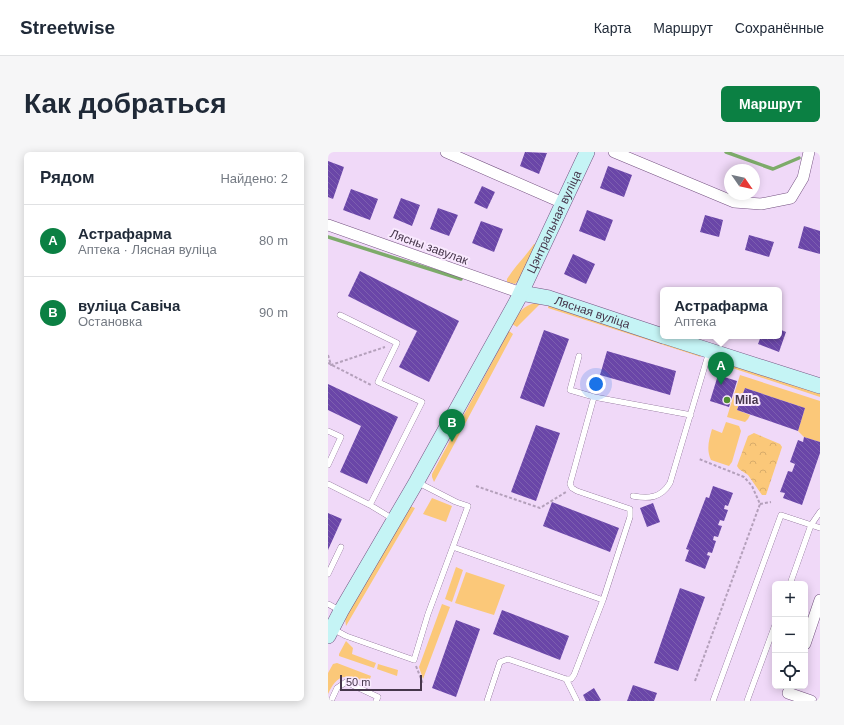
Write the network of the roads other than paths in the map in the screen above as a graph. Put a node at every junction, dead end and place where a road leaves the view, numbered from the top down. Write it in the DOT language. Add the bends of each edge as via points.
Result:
graph roads {
  1 [pos="446,152"];
  2 [pos="587,152"];
  3 [pos="614,152"];
  4 [pos="809,152"];
  5 [pos="563,203"];
  6 [pos="328,224"];
  7 [pos="521,292"];
  8 [pos="340,315"];
  9 [pos="660,335"];
  10 [pos="672,339"];
  11 [pos="709,351"];
  12 [pos="579,356"];
  13 [pos="820,386"];
  14 [pos="594,397"];
  15 [pos="690,415"];
  16 [pos="328,431"];
  17 [pos="328,465"];
  18 [pos="417,482"];
  19 [pos="328,484"];
  20 [pos="633,496"];
  21 [pos="370,505"];
  22 [pos="820,512"];
  23 [pos="394,520"];
  24 [pos="812,525"];
  25 [pos="820,528"];
  26 [pos="342,547"];
  27 [pos="453,547"];
  28 [pos="328,574"];
  29 [pos="791,581"];
  30 [pos="603,600"];
  31 [pos="820,600"];
  32 [pos="335,607"];
  33 [pos="330,632"];
  34 [pos="772,633"];
  35 [pos="808,635"];
  36 [pos="566,679"];
  37 [pos="788,693"];
  38 [pos="331,701"];
  39 [pos="376,701"];
  40 [pos="487,701"];
  41 [pos="577,701"];
  42 [pos="713,701"];
  43 [pos="747,701"];
  44 [pos="811,701"];
  1 -- 5 [label="street"];
  2 -- 5 [label="street, Цэнтральная вуліца"];
  3 -- 4 [label="street" via="734,202 761,204 791,198 803,178"];
  5 -- 7 [label="street, Цэнтральная вуліца"];
  6 -- 7 [label="street, Лясны завулак"];
  7 -- 9 [label="street, Лясная вуліца" via="549,298"];
  7 -- 18 [label="street, Цэнтральная вуліца"];
  8 -- 21 [label="lane" via="398,343 378,382 422,402"];
  10 -- 11 [label="street, Лясная вуліца"];
  11 -- 13 [label="street, Лясная вуліца"];
  11 -- 15 [label="lane"];
  12 -- 14 [label="lane" via="570,390"];
  14 -- 15 [label="lane"];
  14 -- 30 [label="lane" via="570,484 577,491 630,509 630,517"];
  15 -- 20 [label="lane" via="667,488 650,498"];
  16 -- 17 [label="lane" via="341,437"];
  18 -- 23 [label="street, Цэнтральная вуліца"];
  18 -- 27 [label="lane" via="468,506"];
  19 -- 21 [label="lane"];
  21 -- 23 [label="lane"];
  22 -- 24 [label="lane"];
  23 -- 32 [label="street, Цэнтральная вуліца"];
  24 -- 25 [label="lane"];
  24 -- 29 [label="lane"];
  24 -- 42 [label="lane" via="781,515"];
  26 -- 28 [label="lane"];
  27 -- 30 [label="lane"];
  27 -- 33 [label="lane" via="414,660"];
  30 -- 36 [label="lane" via="574,675 571,679"];
  31 -- 35 [label="street"];
  32 -- 33 [label="street, Цэнтральная вуліца"];
  34 -- 43 [label="lane"];
  36 -- 40 [label="lane" via="508,659 500,662"];
  36 -- 41 [label="lane"];
  37 -- 44 [label="street"];
  38 -- 39 [label="lane" via="338,688 346,682 378,697"];
}
